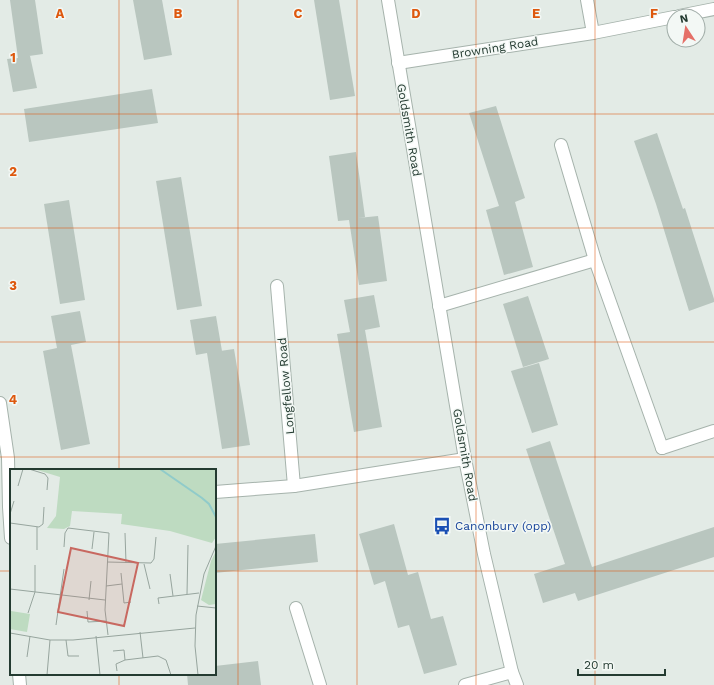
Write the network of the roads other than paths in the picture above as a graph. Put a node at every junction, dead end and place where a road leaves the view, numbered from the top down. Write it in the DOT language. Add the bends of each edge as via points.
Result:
graph roads {
  1 [pos="388,0"];
  2 [pos="587,0"];
  3 [pos="666,19"];
  4 [pos="593,33"];
  5 [pos="398,64"];
  6 [pos="561,145"];
  7 [pos="595,260"];
  8 [pos="277,286"];
  9 [pos="440,306"];
  10 [pos="0,403"];
  11 [pos="714,431"];
  12 [pos="465,459"];
  13 [pos="294,486"];
  14 [pos="216,492"];
  15 [pos="7,507"];
  16 [pos="10,530"];
  17 [pos="296,608"];
  18 [pos="512,672"];
  19 [pos="19,675"];
  20 [pos="20,685"];
  21 [pos="320,685"];
  22 [pos="465,685"];
  23 [pos="517,685"];
  1 -- 5 [label="street, Goldsmith Road"];
  2 -- 4 [label="street"];
  3 -- 4 [label="street, Browning Road"];
  4 -- 5 [label="street, Browning Road"];
  5 -- 9 [label="street, Goldsmith Road"];
  6 -- 7 [label="street"];
  7 -- 9 [label="street"];
  7 -- 11 [label="street" via="662,448"];
  8 -- 13 [label="street, Longfellow Road"];
  9 -- 12 [label="street, Goldsmith Road"];
  10 -- 15 [label="street" via="8,458"];
  12 -- 13 [label="street"];
  12 -- 18 [label="street, Goldsmith Road"];
  13 -- 14 [label="street"];
  15 -- 16 [label="street"];
  17 -- 21 [label="street"];
  18 -- 22 [label="street"];
  18 -- 23 [label="street, Goldsmith Road"];
  19 -- 20 [label="street"];
}
